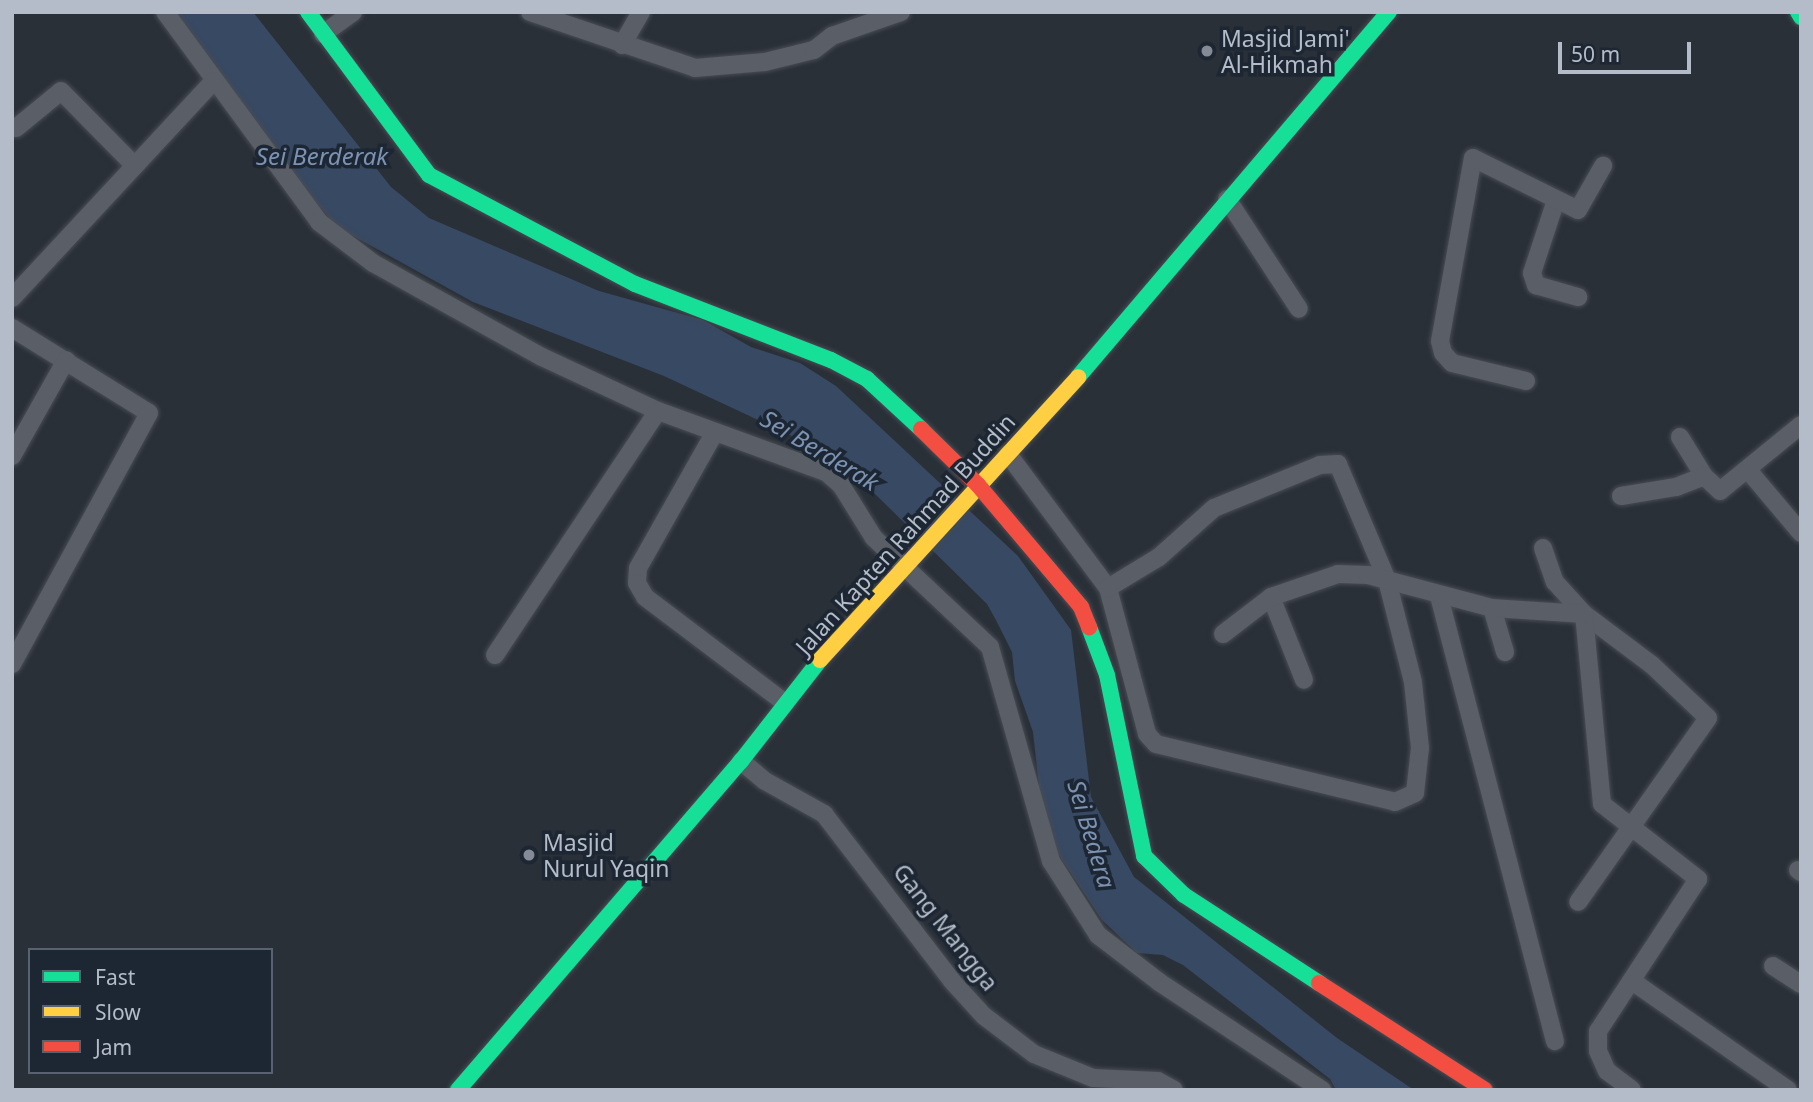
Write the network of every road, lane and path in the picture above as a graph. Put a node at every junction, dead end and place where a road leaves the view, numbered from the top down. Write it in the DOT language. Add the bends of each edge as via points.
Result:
graph roads {
  1 [pos="165,12"];
  2 [pos="308,12"];
  3 [pos="354,12"];
  4 [pos="530,12"];
  5 [pos="641,12"];
  6 [pos="901,12"];
  7 [pos="1389,12"];
  8 [pos="1798,12"];
  9 [pos="1801,17"];
  10 [pos="323,34"];
  11 [pos="622,45"];
  12 [pos="214,81"];
  13 [pos="18,126"];
  14 [pos="135,166"];
  15 [pos="1602,166"];
  16 [pos="1227,198"];
  17 [pos="1555,203"];
  18 [pos="1578,297"];
  19 [pos="12,298"];
  20 [pos="1299,309"];
  21 [pos="12,328"];
  22 [pos="65,360"];
  23 [pos="1525,381"];
  24 [pos="658,411"];
  25 [pos="1801,425"];
  26 [pos="715,432"];
  27 [pos="1680,437"];
  28 [pos="1008,454"];
  29 [pos="12,456"];
  30 [pos="1748,470"];
  31 [pos="1704,475"];
  32 [pos="978,485"];
  33 [pos="1621,496"];
  34 [pos="1798,525"];
  35 [pos="1543,548"];
  36 [pos="913,559"];
  37 [pos="1387,580"];
  38 [pos="1108,588"];
  39 [pos="1439,596"];
  40 [pos="1271,597"];
  41 [pos="1492,608"];
  42 [pos="1584,614"];
  43 [pos="1223,634"];
  44 [pos="1505,652"];
  45 [pos="495,655"];
  46 [pos="12,664"];
  47 [pos="1304,680"];
  48 [pos="785,703"];
  49 [pos="741,761"];
  50 [pos="1632,826"];
  51 [pos="1578,902"];
  52 [pos="1773,966"];
  53 [pos="1632,981"];
  54 [pos="1801,984"];
  55 [pos="1555,1041"];
  56 [pos="1117,1086"];
  57 [pos="1316,1088"];
  58 [pos="459,1090"];
  59 [pos="1174,1090"];
  60 [pos="1485,1090"];
  61 [pos="1632,1090"];
  62 [pos="1788,1090"];
  1 -- 12 [label="street"];
  2 -- 10 [label="street"];
  3 -- 10 [label="street"];
  4 -- 11 [label="street"];
  5 -- 11 [label="street"];
  6 -- 11 [label="street" via="832,36 814,50 765,62 695,68"];
  7 -- 16 [label="street, Jalan Kapten Rahmad Buddin"];
  8 -- 9 [label="street"];
  10 -- 32 [label="street" via="429,174 635,284 867,379"];
  12 -- 14 [label="street"];
  12 -- 24 [label="street" via="319,222 402,282"];
  13 -- 14 [label="street" via="61,91"];
  14 -- 19 [label="street"];
  15 -- 17 [label="street" via="1582,208"];
  16 -- 20 [label="street"];
  16 -- 28 [label="street, Jalan Kapten Rahmad Buddin"];
  17 -- 18 [label="street" via="1532,273 1536,285"];
  17 -- 23 [label="street" via="1473,158 1440,341 1452,363"];
  21 -- 22 [label="street"];
  22 -- 29 [label="street"];
  22 -- 46 [label="street" via="149,416"];
  24 -- 26 [label="street"];
  24 -- 45 [label="street"];
  25 -- 30 [label="street"];
  26 -- 36 [label="street" via="827,472 855,499 874,538"];
  26 -- 48 [label="street" via="638,568 638,583 645,597"];
  27 -- 31 [label="street"];
  28 -- 32 [label="street, Jalan Kapten Rahmad Buddin"];
  28 -- 38 [label="street"];
  30 -- 31 [label="street" via="1717,492"];
  30 -- 34 [label="street"];
  31 -- 33 [label="street" via="1676,487"];
  32 -- 36 [label="street, Jalan Kapten Rahmad Buddin"];
  32 -- 60 [label="street" via="1081,607 1096,639 1144,856 1184,895"];
  35 -- 42 [label="street" via="1555,582"];
  36 -- 48 [label="street, Jalan Kapten Rahmad Buddin"];
  36 -- 57 [label="street" via="990,647 1051,861 1098,934 1159,982"];
  37 -- 38 [label="street" via="1335,463 1214,508 1158,557"];
  37 -- 38 [label="street" via="1413,682 1420,748 1415,793 1395,802 1156,744 1147,734"];
  37 -- 39 [label="street"];
  37 -- 40 [label="street" via="1338,574"];
  39 -- 41 [label="street"];
  39 -- 55 [label="street"];
  40 -- 43 [label="street"];
  40 -- 47 [label="street"];
  41 -- 42 [label="street"];
  41 -- 44 [label="street"];
  42 -- 50 [label="street" via="1602,803"];
  42 -- 50 [label="street" via="1653,665 1708,718"];
  48 -- 49 [label="street, Jalan Kapten Rahmad Buddin"];
  49 -- 56 [label="street, Gang Mangga" via="765,781 824,814 984,1016 1058,1066"];
  49 -- 58 [label="street, Jalan Kapten Rahmad Buddin"];
  50 -- 51 [label="street"];
  50 -- 53 [label="street" via="1698,879"];
  52 -- 54 [label="street"];
  53 -- 61 [label="street" via="1597,1040 1607,1071"];
  53 -- 62 [label="street"];
  56 -- 59 [label="street, Gang Mangga" via="1158,1081"];
}
